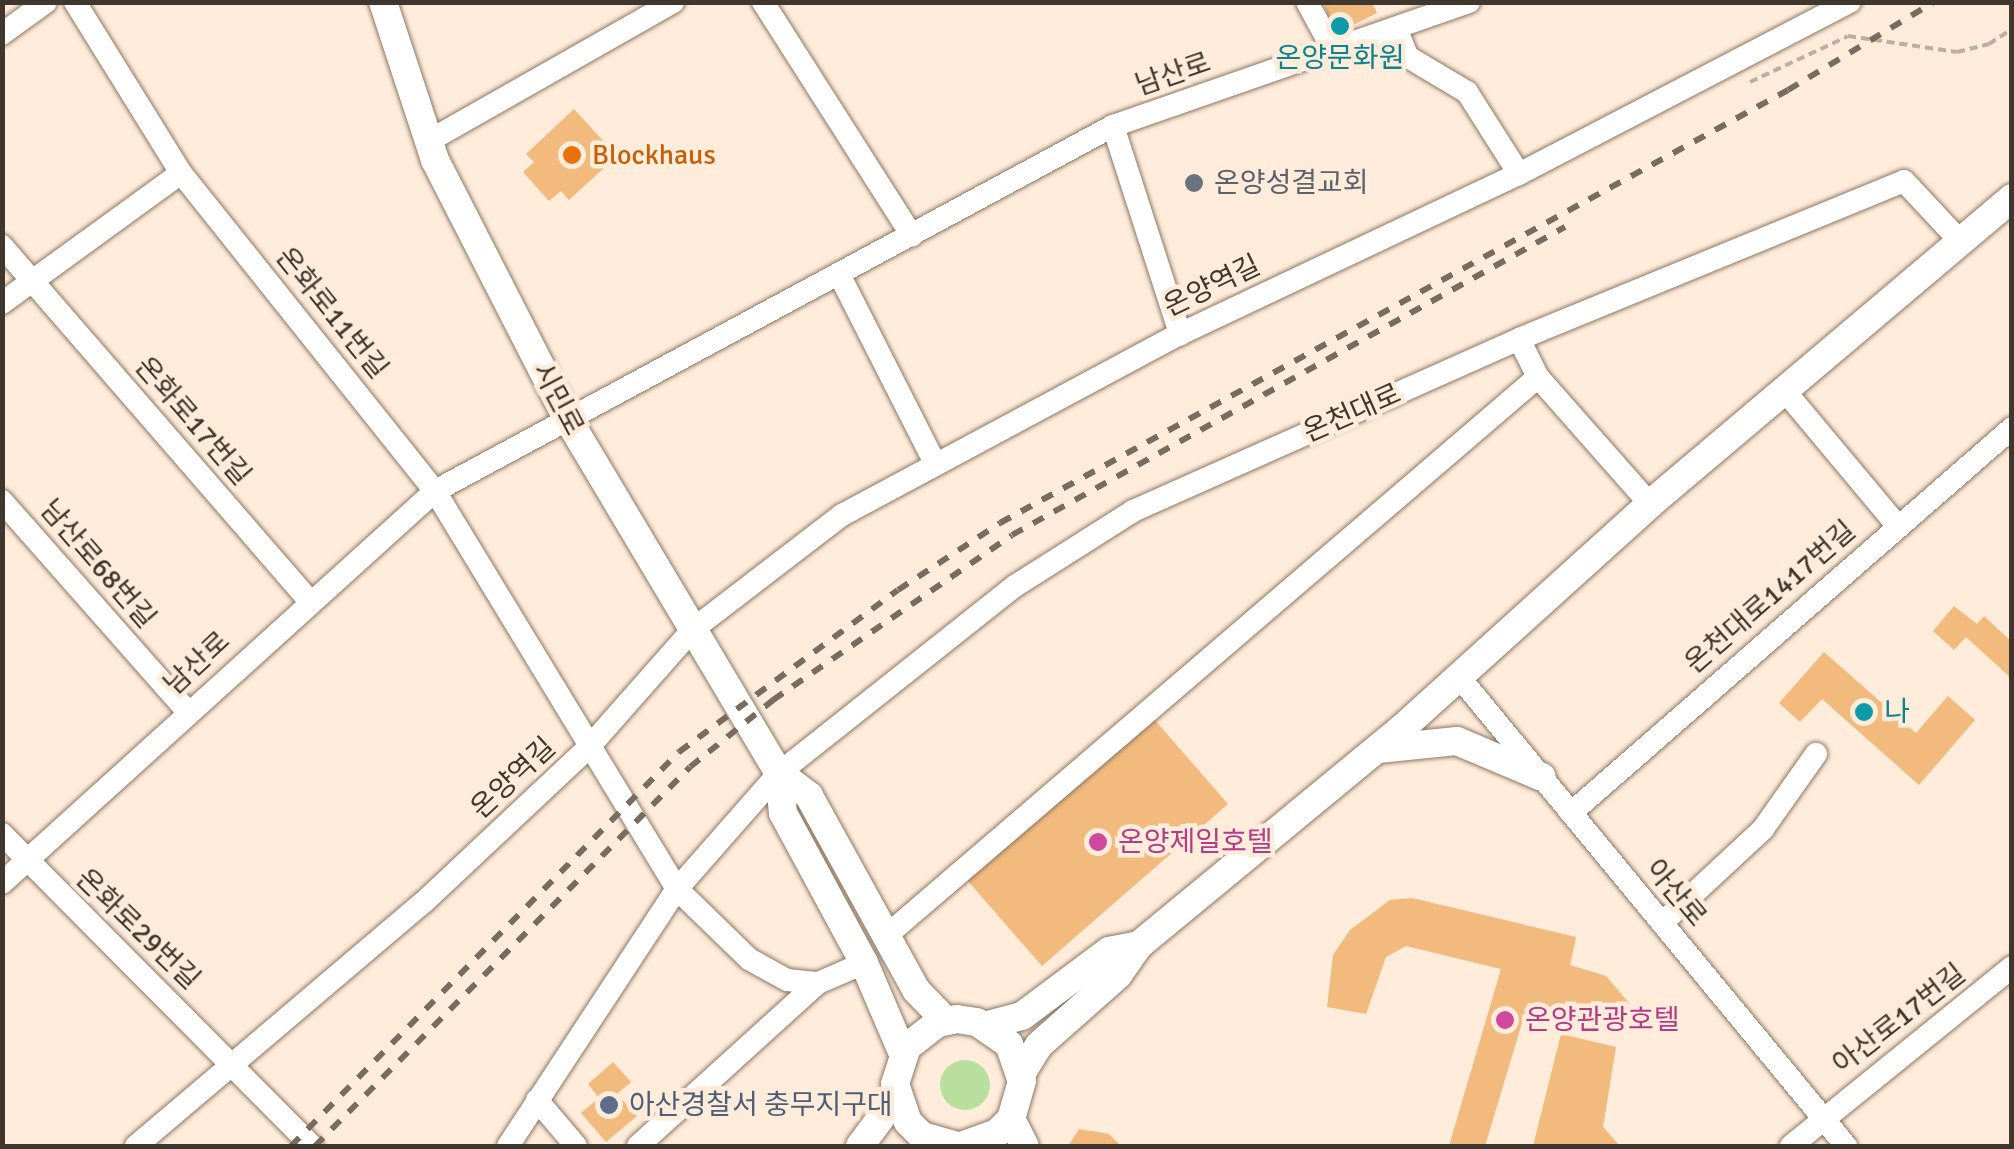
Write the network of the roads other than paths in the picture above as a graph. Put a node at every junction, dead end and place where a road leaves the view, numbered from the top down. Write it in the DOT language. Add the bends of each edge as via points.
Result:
graph roads {
  1 [pos="46,2"];
  2 [pos="75,2"];
  3 [pos="383,2"];
  4 [pos="672,2"];
  5 [pos="763,2"];
  6 [pos="1307,2"];
  7 [pos="1468,2"];
  8 [pos="1850,2"];
  9 [pos="1396,28"];
  10 [pos="2,34"];
  11 [pos="1333,50"];
  12 [pos="1113,126"];
  13 [pos="428,142"];
  14 [pos="182,173"];
  15 [pos="1520,174"];
  16 [pos="2012,198"];
  17 [pos="912,236"];
  18 [pos="1960,241"];
  19 [pos="2,246"];
  20 [pos="839,274"];
  21 [pos="32,280"];
  22 [pos="2,303"];
  23 [pos="1180,334"];
  24 [pos="1519,338"];
  25 [pos="1538,376"];
  26 [pos="1784,390"];
  27 [pos="566,416"];
  28 [pos="2012,428"];
  29 [pos="935,464"];
  30 [pos="435,491"];
  31 [pos="2,501"];
  32 [pos="1650,504"];
  33 [pos="1897,525"];
  34 [pos="308,601"];
  35 [pos="692,630"];
  36 [pos="1460,678"];
  37 [pos="188,712"];
  38 [pos="589,748"];
  39 [pos="1376,749"];
  40 [pos="1816,754"];
  41 [pos="779,773"];
  42 [pos="1542,777"];
  43 [pos="1571,813"];
  44 [pos="2,834"];
  45 [pos="26,862"];
  46 [pos="2,883"];
  47 [pos="677,889"];
  48 [pos="1662,923"];
  49 [pos="886,936"];
  50 [pos="1139,945"];
  51 [pos="864,962"];
  52 [pos="2010,971"];
  53 [pos="818,982"];
  54 [pos="946,1021"];
  55 [pos="984,1026"];
  56 [pos="903,1054"];
  57 [pos="234,1064"];
  58 [pos="1020,1074"];
  59 [pos="897,1096"];
  60 [pos="537,1100"];
  61 [pos="1823,1118"];
  62 [pos="1011,1119"];
  63 [pos="136,1146"];
  64 [pos="312,1146"];
  65 [pos="508,1146"];
  66 [pos="576,1146"];
  67 [pos="638,1146"];
  68 [pos="860,1146"];
  69 [pos="954,1146"];
  70 [pos="1025,1146"];
  71 [pos="1791,1146"];
  72 [pos="1846,1146"];
  1 -- 10 [label="street"];
  2 -- 14 [label="street, 온화로11번길"];
  3 -- 13 [label="main road, 시민로"];
  4 -- 13 [label="street"];
  5 -- 17 [label="street"];
  6 -- 11 [label="street"];
  7 -- 9 [label="street, 남산로"];
  8 -- 15 [label="street, 온양역길"];
  9 -- 11 [label="street, 남산로"];
  9 -- 15 [label="street" via="1408,56 1467,92"];
  11 -- 12 [label="street, 남산로"];
  12 -- 17 [label="street, 남산로"];
  12 -- 23 [label="street"];
  13 -- 27 [label="main road, 시민로"];
  14 -- 21 [label="street"];
  14 -- 30 [label="street, 온화로11번길"];
  15 -- 23 [label="street, 온양역길"];
  16 -- 18 [label="main road"];
  17 -- 20 [label="street, 남산로"];
  18 -- 24 [label="street, 온천대로" via="1904,182"];
  18 -- 26 [label="main road"];
  19 -- 21 [label="street, 온화로17번길"];
  20 -- 27 [label="street, 남산로"];
  20 -- 29 [label="street"];
  21 -- 22 [label="street"];
  21 -- 34 [label="street, 온화로17번길"];
  23 -- 29 [label="street, 온양역길"];
  24 -- 25 [label="street"];
  24 -- 41 [label="street, 온천대로" via="1133,512 1015,586"];
  25 -- 32 [label="street"];
  25 -- 49 [label="street"];
  26 -- 32 [label="main road"];
  26 -- 33 [label="street"];
  27 -- 30 [label="street, 남산로"];
  27 -- 35 [label="main road, 시민로"];
  28 -- 33 [label="street, 온천대로1417번길"];
  29 -- 35 [label="street, 온양역길" via="842,515"];
  30 -- 34 [label="street, 남산로"];
  30 -- 38 [label="street"];
  31 -- 37 [label="street, 남산로68번길"];
  32 -- 36 [label="main road"];
  33 -- 43 [label="street, 온천대로1417번길"];
  34 -- 37 [label="street, 남산로"];
  35 -- 38 [label="street, 온양역길"];
  35 -- 41 [label="main road, 시민로"];
  36 -- 39 [label="main road"];
  36 -- 42 [label="street, 아산로"];
  37 -- 45 [label="street, 남산로"];
  38 -- 47 [label="street"];
  38 -- 57 [label="street, 온양역길" via="424,902"];
  39 -- 42 [label="main road" via="1457,741"];
  39 -- 50 [label="main road"];
  40 -- 48 [label="street" via="1763,829"];
  41 -- 47 [label="street"];
  41 -- 49 [label="main road, 시민로" via="809,796"];
  41 -- 51 [label="main road, 시민로" via="783,813"];
  42 -- 43 [label="street, 아산로"];
  43 -- 48 [label="street, 아산로"];
  44 -- 45 [label="street, 온화로29번길"];
  45 -- 46 [label="street, 남산로"];
  45 -- 57 [label="street, 온화로29번길"];
  47 -- 53 [label="street" via="749,959 787,980"];
  47 -- 60 [label="street"];
  48 -- 61 [label="street, 아산로"];
  49 -- 54 [label="main road, 시민로" via="927,1007"];
  50 -- 55 [label="main road" via="1109,952 1022,1016"];
  50 -- 58 [label="main road" via="1118,976 1039,1044"];
  51 -- 53 [label="street"];
  51 -- 56 [label="main road, 시민로"];
  52 -- 61 [label="street, 아산로17번길"];
  53 -- 67 [label="street"];
  54 -- 55 [label="main road"];
  54 -- 56 [label="main road" via="920,1032"];
  55 -- 58 [label="main road" via="1009,1044"];
  56 -- 59 [label="main road"];
  57 -- 63 [label="street, 온양역길"];
  57 -- 64 [label="street, 온화로29번길"];
  58 -- 62 [label="main road"];
  59 -- 68 [label="main road"];
  59 -- 69 [label="main road" via="908,1122"];
  60 -- 65 [label="street"];
  60 -- 66 [label="street"];
  61 -- 71 [label="street, 아산로17번길"];
  61 -- 72 [label="street, 아산로"];
  62 -- 69 [label="main road" via="997,1134"];
  62 -- 70 [label="main road"];
}
